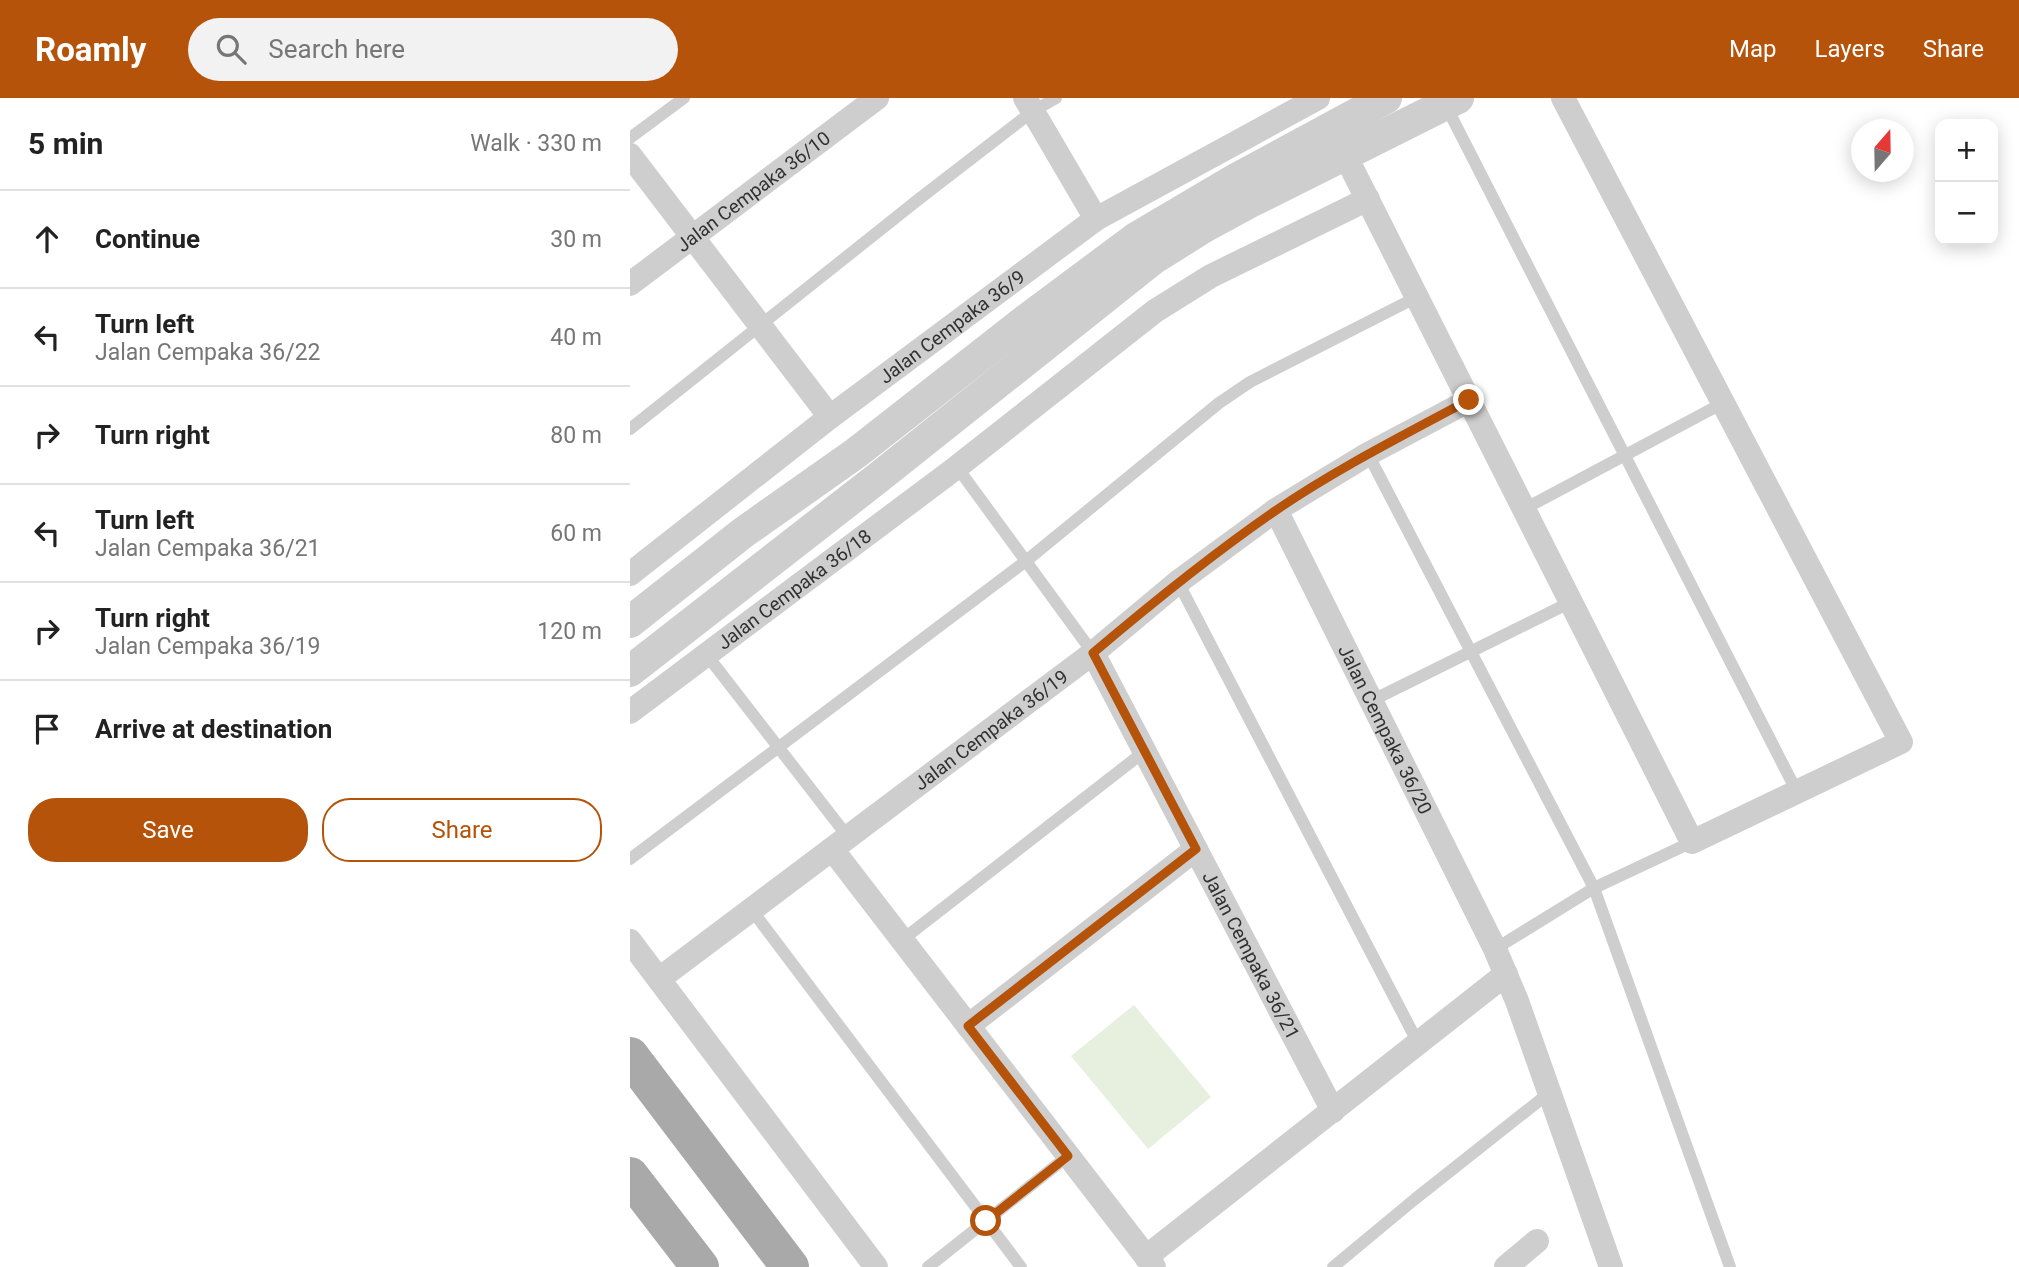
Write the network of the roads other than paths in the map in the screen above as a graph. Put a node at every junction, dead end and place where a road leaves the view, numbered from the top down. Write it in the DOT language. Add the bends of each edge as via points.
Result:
graph roads {
  1 [pos="684,98"];
  2 [pos="877,98"];
  3 [pos="1056,98"];
  4 [pos="1318,98"];
  5 [pos="1386,98"];
  6 [pos="1563,98"];
  7 [pos="1452,101"];
  8 [pos="1291,104"];
  9 [pos="1029,105"];
  10 [pos="630,138"];
  11 [pos="1338,142"];
  12 [pos="630,155"];
  13 [pos="1368,199"];
  14 [pos="1096,219"];
  15 [pos="693,237"];
  16 [pos="630,284"];
  17 [pos="1417,297"];
  18 [pos="760,325"];
  19 [pos="1469,400"];
  20 [pos="1723,403"];
  21 [pos="830,417"];
  22 [pos="630,429"];
  23 [pos="1368,454"];
  24 [pos="1625,455"];
  25 [pos="957,467"];
  26 [pos="1524,509"];
  27 [pos="1276,510"];
  28 [pos="1026,561"];
  29 [pos="630,574"];
  30 [pos="1178,582"];
  31 [pos="1571,602"];
  32 [pos="630,622"];
  33 [pos="1471,652"];
  34 [pos="1093,653"];
  35 [pos="706,654"];
  36 [pos="630,671"];
  37 [pos="1371,701"];
  38 [pos="630,712"];
  39 [pos="778,747"];
  40 [pos="1145,751"];
  41 [pos="1797,792"];
  42 [pos="1692,842"];
  43 [pos="840,843"];
  44 [pos="1196,849"];
  45 [pos="630,859"];
  46 [pos="1594,888"];
  47 [pos="751,909"];
  48 [pos="902,940"];
  49 [pos="630,941"];
  50 [pos="1495,949"];
  51 [pos="1506,974"];
  52 [pos="659,979"];
  53 [pos="968,1026"];
  54 [pos="1418,1043"];
  55 [pos="630,1056"];
  56 [pos="1549,1093"];
  57 [pos="1333,1111"];
  58 [pos="1068,1156"];
  59 [pos="630,1176"];
  60 [pos="986,1221"];
  61 [pos="1538,1241"];
  62 [pos="1150,1262"];
  63 [pos="700,1267"];
  64 [pos="790,1267"];
  65 [pos="876,1267"];
  66 [pos="928,1267"];
  67 [pos="1021,1267"];
  68 [pos="1334,1267"];
  69 [pos="1506,1267"];
  70 [pos="1611,1267"];
  71 [pos="1730,1267"];
  1 -- 10 [label="lane"];
  2 -- 15 [label="street, Jalan Cempaka 36/10"];
  3 -- 9 [label="lane"];
  4 -- 8 [label="street, Jalan Cempaka 36/9"];
  5 -- 11 [label="street"];
  6 -- 20 [label="street"];
  7 -- 11 [label="street"];
  7 -- 24 [label="lane"];
  8 -- 14 [label="street, Jalan Cempaka 36/9"];
  9 -- 14 [label="street"];
  9 -- 18 [label="lane"];
  11 -- 13 [label="street"];
  11 -- 32 [label="street" via="1236,179 1136,238"];
  11 -- 36 [label="street" via="1153,259"];
  12 -- 15 [label="street"];
  13 -- 17 [label="street"];
  13 -- 25 [label="street, Jalan Cempaka 36/18" via="1211,276 1155,311"];
  14 -- 21 [label="street, Jalan Cempaka 36/9"];
  15 -- 16 [label="street, Jalan Cempaka 36/10"];
  15 -- 18 [label="street"];
  17 -- 19 [label="street"];
  17 -- 28 [label="lane" via="1229,396"];
  18 -- 21 [label="street"];
  18 -- 22 [label="lane"];
  19 -- 23 [label="street, Jalan Cempaka 36/19"];
  19 -- 26 [label="street"];
  20 -- 24 [label="lane"];
  20 -- 41 [label="street" via="1901,742"];
  21 -- 29 [label="street, Jalan Cempaka 36/9"];
  23 -- 27 [label="street, Jalan Cempaka 36/19"];
  23 -- 33 [label="lane"];
  24 -- 26 [label="lane"];
  24 -- 41 [label="lane"];
  25 -- 28 [label="lane"];
  25 -- 35 [label="street, Jalan Cempaka 36/18"];
  26 -- 31 [label="street"];
  27 -- 30 [label="street, Jalan Cempaka 36/19"];
  27 -- 37 [label="street, Jalan Cempaka 36/20"];
  28 -- 34 [label="lane"];
  28 -- 39 [label="lane"];
  30 -- 34 [label="street, Jalan Cempaka 36/19"];
  30 -- 54 [label="lane"];
  31 -- 33 [label="lane"];
  31 -- 42 [label="street"];
  33 -- 37 [label="lane"];
  33 -- 46 [label="lane"];
  34 -- 40 [label="street, Jalan Cempaka 36/21"];
  34 -- 43 [label="street, Jalan Cempaka 36/19"];
  35 -- 38 [label="street, Jalan Cempaka 36/18"];
  35 -- 39 [label="lane"];
  37 -- 50 [label="street, Jalan Cempaka 36/20"];
  39 -- 43 [label="lane"];
  39 -- 45 [label="lane"];
  40 -- 44 [label="street, Jalan Cempaka 36/21"];
  40 -- 48 [label="lane"];
  41 -- 42 [label="street"];
  42 -- 46 [label="lane"];
  43 -- 47 [label="street, Jalan Cempaka 36/19"];
  43 -- 48 [label="street"];
  44 -- 53 [label="street"];
  44 -- 57 [label="street, Jalan Cempaka 36/21"];
  46 -- 50 [label="lane"];
  46 -- 71 [label="lane"];
  47 -- 52 [label="street, Jalan Cempaka 36/19"];
  47 -- 60 [label="lane"];
  48 -- 53 [label="street"];
  49 -- 52 [label="street"];
  50 -- 51 [label="street, Jalan Cempaka 36/20"];
  51 -- 54 [label="street"];
  51 -- 56 [label="street, Jalan Cempaka 36/20"];
  52 -- 65 [label="street"];
  53 -- 58 [label="street"];
  54 -- 57 [label="street"];
  55 -- 64 [label="main road"];
  56 -- 68 [label="lane"];
  56 -- 70 [label="street, Jalan Cempaka 36/20"];
  57 -- 62 [label="street"];
  58 -- 60 [label="lane"];
  58 -- 62 [label="street"];
  59 -- 63 [label="main road"];
  60 -- 66 [label="lane"];
  60 -- 67 [label="lane"];
  61 -- 69 [label="street"];
}
